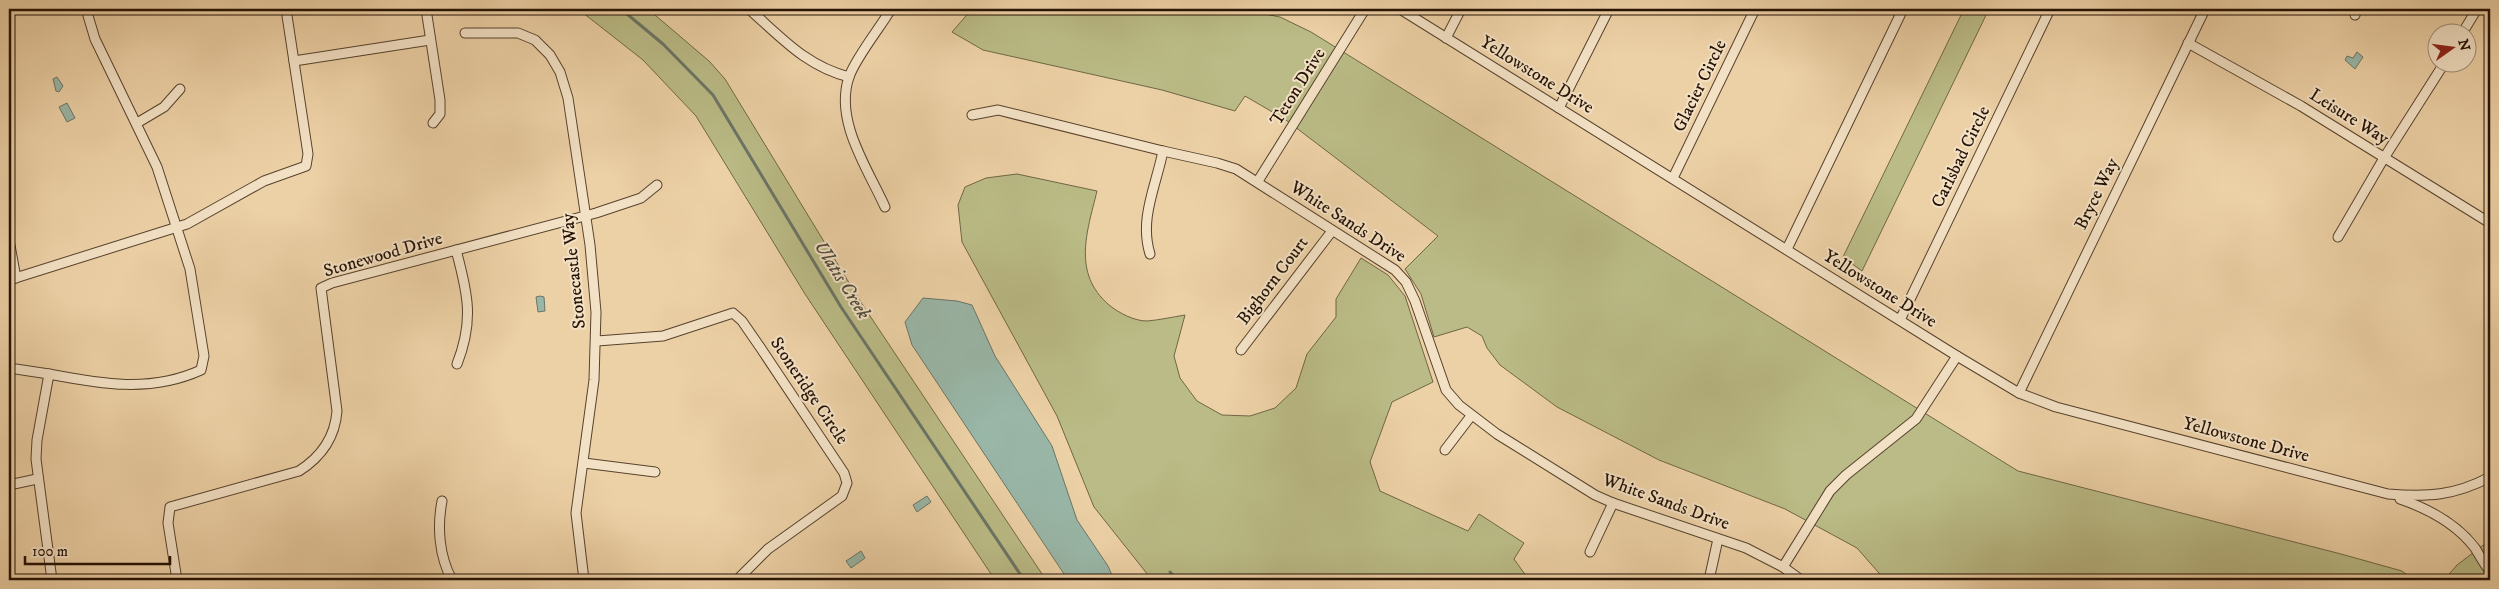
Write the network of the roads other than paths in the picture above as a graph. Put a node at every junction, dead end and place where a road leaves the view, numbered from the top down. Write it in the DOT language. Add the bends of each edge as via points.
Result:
graph roads {
  1 [pos="86,9"];
  2 [pos="286,9"];
  3 [pos="426,9"];
  4 [pos="749,9"];
  5 [pos="892,9"];
  6 [pos="1365,9"];
  7 [pos="1400,9"];
  8 [pos="1460,9"];
  9 [pos="1609,9"];
  10 [pos="1755,9"];
  11 [pos="1903,9"];
  12 [pos="2050,9"];
  13 [pos="2205,9"];
  14 [pos="2477,9"];
  15 [pos="2469,22"];
  16 [pos="466,33"];
  17 [pos="1446,38"];
  18 [pos="430,40"];
  19 [pos="2188,43"];
  20 [pos="294,61"];
  21 [pos="2439,72"];
  22 [pos="849,77"];
  23 [pos="180,89"];
  24 [pos="1560,108"];
  25 [pos="972,115"];
  26 [pos="137,123"];
  27 [pos="433,124"];
  28 [pos="1163,152"];
  29 [pos="2384,158"];
  30 [pos="1673,178"];
  31 [pos="1258,181"];
  32 [pos="657,185"];
  33 [pos="885,207"];
  34 [pos="585,216"];
  35 [pos="2490,223"];
  36 [pos="177,228"];
  37 [pos="1332,232"];
  38 [pos="2338,237"];
  39 [pos="9,240"];
  40 [pos="456,250"];
  41 [pos="1787,250"];
  42 [pos="1150,254"];
  43 [pos="12,279"];
  44 [pos="1900,320"];
  45 [pos="597,341"];
  46 [pos="1241,350"];
  47 [pos="1957,356"];
  48 [pos="456,364"];
  49 [pos="9,368"];
  50 [pos="49,374"];
  51 [pos="2019,393"];
  52 [pos="1470,416"];
  53 [pos="1445,450"];
  54 [pos="584,463"];
  55 [pos="655,472"];
  56 [pos="2490,476"];
  57 [pos="37,479"];
  58 [pos="9,485"];
  59 [pos="2388,494"];
  60 [pos="442,500"];
  61 [pos="1614,503"];
  62 [pos="1718,539"];
  63 [pos="1590,552"];
  64 [pos="1783,567"];
  65 [pos="2490,571"];
  66 [pos="52,580"];
  67 [pos="177,580"];
  68 [pos="452,580"];
  69 [pos="584,580"];
  70 [pos="737,580"];
  71 [pos="1709,580"];
  72 [pos="1801,580"];
  1 -- 26 [label="street" via="95,39"];
  2 -- 20 [label="street"];
  3 -- 18 [label="street"];
  4 -- 22 [label="street" via="808,61"];
  5 -- 22 [label="street"];
  6 -- 31 [label="street, Teton Drive"];
  7 -- 17 [label="street, Yellowstone Drive"];
  8 -- 17 [label="street"];
  9 -- 24 [label="street"];
  10 -- 30 [label="street, Glacier Circle"];
  11 -- 41 [label="street"];
  12 -- 44 [label="street, Carlsbad Circle"];
  13 -- 19 [label="street, Bryce Way"];
  14 -- 15 [label="street"];
  16 -- 34 [label="street, Stonecastle Way" via="518,33 535,40 550,55 560,72 568,98"];
  17 -- 24 [label="street, Yellowstone Drive"];
  18 -- 20 [label="street"];
  18 -- 27 [label="street" via="440,100 440,114"];
  19 -- 29 [label="street, Leisure Way" via="2301,106"];
  19 -- 51 [label="street, Bryce Way"];
  20 -- 36 [label="street" via="308,154 306,166 264,181"];
  21 -- 29 [label="street"];
  22 -- 33 [label="street" via="846,104 849,125"];
  23 -- 26 [label="street" via="164,107"];
  24 -- 30 [label="street, Yellowstone Drive"];
  25 -- 28 [label="street, White Sands Drive" via="998,110"];
  26 -- 36 [label="street" via="157,167"];
  28 -- 31 [label="street, White Sands Drive" via="1217,162"];
  28 -- 42 [label="street" via="1145,224"];
  29 -- 35 [label="street, Leisure Way"];
  29 -- 38 [label="street"];
  30 -- 41 [label="street, Yellowstone Drive"];
  31 -- 37 [label="street, White Sands Drive"];
  32 -- 34 [label="street, Stonewood Drive" via="641,198"];
  34 -- 40 [label="street, Stonewood Drive"];
  34 -- 45 [label="street, Stonecastle Way" via="594,279"];
  36 -- 43 [label="street"];
  36 -- 50 [label="street" via="190,269 204,356 201,370 134,386"];
  37 -- 46 [label="street, Bighorn Court"];
  37 -- 52 [label="street, White Sands Drive" via="1395,270 1406,282 1446,390"];
  39 -- 43 [label="street"];
  40 -- 48 [label="street" via="464,278 468,320 465,342"];
  40 -- 67 [label="street, Stonewood Drive" via="321,288 337,411 328,445 316,459 298,471 170,507 168,523"];
  41 -- 44 [label="street, Yellowstone Drive"];
  44 -- 47 [label="street, Yellowstone Drive"];
  45 -- 54 [label="street, Stonecastle Way"];
  45 -- 70 [label="street, Stoneridge Circle" via="663,336 733,313 742,321 844,473 847,483 842,496 768,549"];
  47 -- 51 [label="street, Yellowstone Drive"];
  47 -- 64 [label="street" via="1916,419 1830,491"];
  49 -- 50 [label="street"];
  50 -- 57 [label="street" via="37,440"];
  51 -- 59 [label="street, Yellowstone Drive" via="2056,407"];
  52 -- 53 [label="street"];
  52 -- 61 [label="street, White Sands Drive" via="1550,468"];
  54 -- 55 [label="street"];
  54 -- 69 [label="street, Stonecastle Way" via="576,513"];
  56 -- 59 [label="street, Yellowstone Drive" via="2470,487 2440,495"];
  57 -- 58 [label="street"];
  57 -- 66 [label="street"];
  59 -- 65 [label="street, Yellowstone Drive" via="2422,506 2450,523"];
  60 -- 68 [label="street" via="441,544"];
  61 -- 62 [label="street, White Sands Drive"];
  61 -- 63 [label="street"];
  62 -- 64 [label="street, White Sands Drive" via="1746,548"];
  62 -- 71 [label="street"];
  64 -- 72 [label="street, White Sands Drive"];
}
